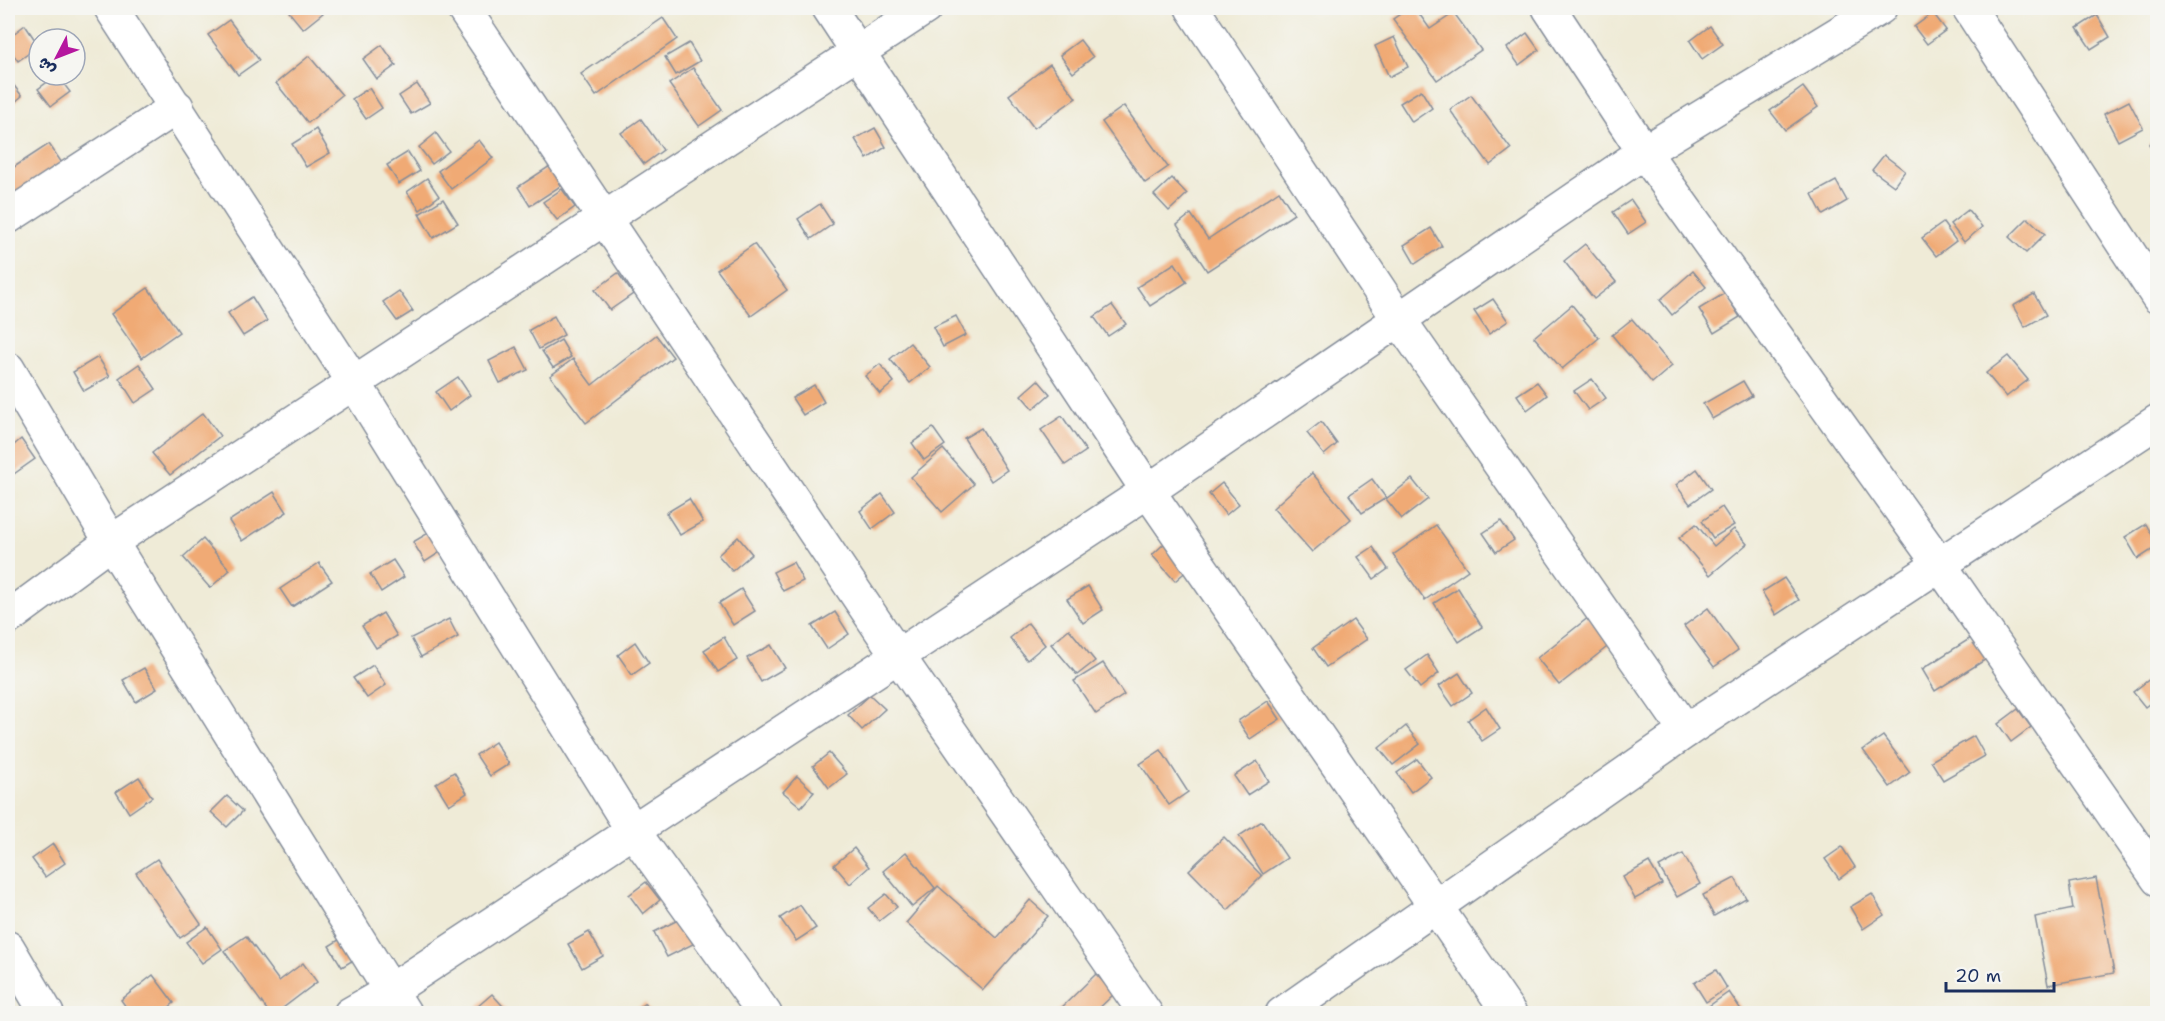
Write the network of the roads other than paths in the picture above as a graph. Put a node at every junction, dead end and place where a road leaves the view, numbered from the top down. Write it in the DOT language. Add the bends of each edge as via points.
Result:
graph roads {
  1 [pos="111,8"];
  2 [pos="463,8"];
  3 [pos="829,8"];
  4 [pos="925,8"];
  5 [pos="1192,8"];
  6 [pos="1549,8"];
  7 [pos="1880,8"];
  8 [pos="1969,8"];
  9 [pos="857,53"];
  10 [pos="177,107"];
  11 [pos="1644,152"];
  12 [pos="8,217"];
  13 [pos="605,220"];
  14 [pos="2157,297"];
  15 [pos="1398,318"];
  16 [pos="8,369"];
  17 [pos="354,384"];
  18 [pos="2157,421"];
  19 [pos="1148,491"];
  20 [pos="111,542"];
  21 [pos="1940,565"];
  22 [pos="8,618"];
  23 [pos="898,656"];
  24 [pos="1686,731"];
  25 [pos="633,831"];
  26 [pos="2157,879"];
  27 [pos="1433,906"];
  28 [pos="8,948"];
  29 [pos="398,1002"];
  30 [pos="47,1014"];
  31 [pos="350,1014"];
  32 [pos="765,1014"];
  33 [pos="1146,1014"];
  34 [pos="1282,1014"];
  35 [pos="1510,1014"];
  1 -- 10 [label="street"];
  2 -- 13 [label="street"];
  3 -- 9 [label="street"];
  4 -- 9 [label="street"];
  5 -- 15 [label="street"];
  6 -- 11 [label="street"];
  7 -- 11 [label="street"];
  8 -- 14 [label="street"];
  9 -- 13 [label="street"];
  9 -- 19 [label="street"];
  10 -- 12 [label="street"];
  10 -- 17 [label="street"];
  11 -- 15 [label="street"];
  11 -- 21 [label="street"];
  13 -- 17 [label="street"];
  13 -- 23 [label="street"];
  15 -- 19 [label="street"];
  15 -- 24 [label="street"];
  16 -- 20 [label="street"];
  17 -- 20 [label="street"];
  17 -- 25 [label="street"];
  18 -- 21 [label="street"];
  19 -- 23 [label="street"];
  19 -- 27 [label="street"];
  20 -- 22 [label="street"];
  20 -- 29 [label="street"];
  21 -- 24 [label="street"];
  21 -- 26 [label="street"];
  23 -- 25 [label="street"];
  23 -- 33 [label="street"];
  24 -- 27 [label="street"];
  25 -- 29 [label="street"];
  25 -- 32 [label="street"];
  27 -- 34 [label="street"];
  27 -- 35 [label="street"];
  28 -- 30 [label="street"];
  29 -- 31 [label="street"];
}
